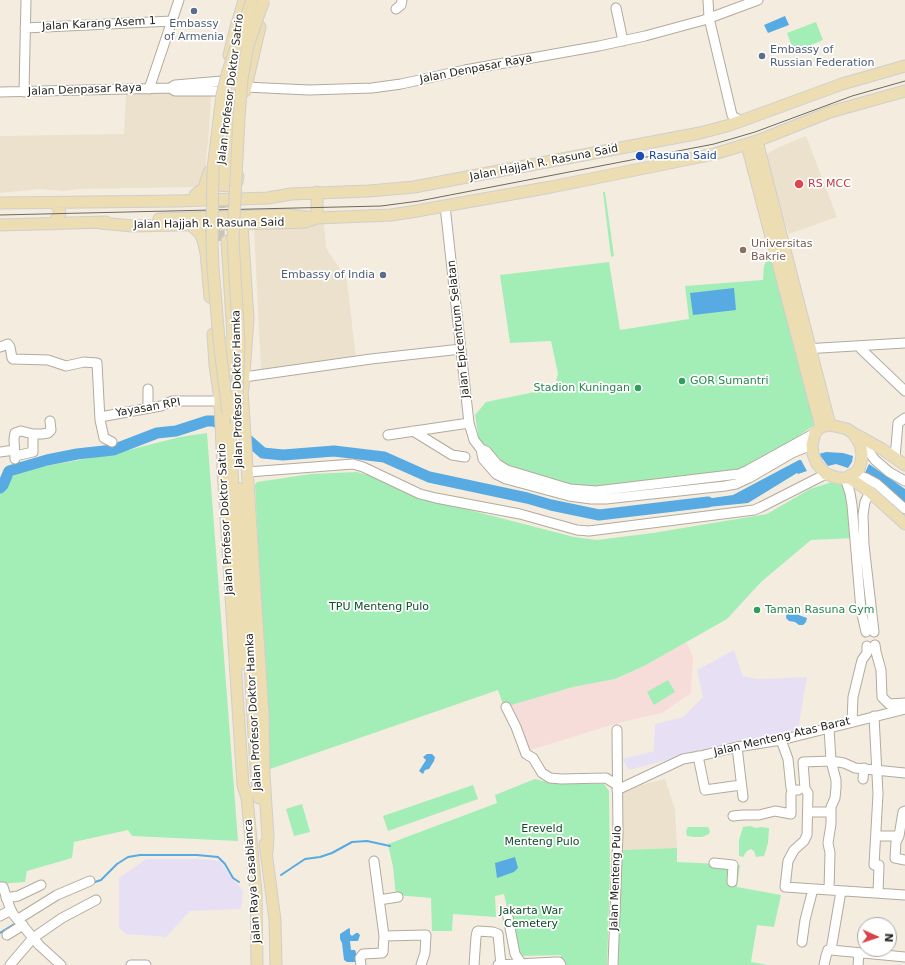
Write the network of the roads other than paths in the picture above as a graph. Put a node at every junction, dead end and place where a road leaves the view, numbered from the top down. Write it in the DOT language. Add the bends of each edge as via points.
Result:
graph roads {
  1 [pos="26,0"];
  2 [pos="179,0"];
  3 [pos="244,0"];
  4 [pos="252,0"];
  5 [pos="264,0"];
  6 [pos="270,0"];
  7 [pos="402,0"];
  8 [pos="704,0"];
  9 [pos="708,0"];
  10 [pos="758,0"];
  11 [pos="616,8"];
  12 [pos="396,9"];
  13 [pos="706,19"];
  14 [pos="172,21"];
  15 [pos="237,23"];
  16 [pos="260,27"];
  17 [pos="25,28"];
  18 [pos="623,41"];
  19 [pos="905,66"];
  20 [pos="221,86"];
  21 [pos="245,87"];
  22 [pos="149,88"];
  23 [pos="905,91"];
  24 [pos="0,92"];
  25 [pos="24,92"];
  26 [pos="742,120"];
  27 [pos="730,125"];
  28 [pos="752,143"];
  29 [pos="209,173"];
  30 [pos="228,178"];
  31 [pos="317,192"];
  32 [pos="250,193"];
  33 [pos="291,194"];
  34 [pos="195,195"];
  35 [pos="137,201"];
  36 [pos="0,203"];
  37 [pos="55,203"];
  38 [pos="445,206"];
  39 [pos="317,218"];
  40 [pos="100,223"];
  41 [pos="53,224"];
  42 [pos="242,224"];
  43 [pos="0,225"];
  44 [pos="192,226"];
  45 [pos="243,244"];
  46 [pos="206,253"];
  47 [pos="905,343"];
  48 [pos="0,347"];
  49 [pos="806,348"];
  50 [pos="461,349"];
  51 [pos="861,349"];
  52 [pos="244,377"];
  53 [pos="148,389"];
  54 [pos="242,389"];
  55 [pos="905,391"];
  56 [pos="220,401"];
  57 [pos="148,408"];
  58 [pos="100,417"];
  59 [pos="905,418"];
  60 [pos="50,421"];
  61 [pos="469,423"];
  62 [pos="822,428"];
  63 [pos="413,431"];
  64 [pos="853,433"];
  65 [pos="33,434"];
  66 [pos="388,435"];
  67 [pos="868,440"];
  68 [pos="112,442"];
  69 [pos="812,445"];
  70 [pos="0,452"];
  71 [pos="15,455"];
  72 [pos="465,457"];
  73 [pos="895,458"];
  74 [pos="905,465"];
  75 [pos="248,472"];
  76 [pos="826,474"];
  77 [pos="744,476"];
  78 [pos="846,478"];
  79 [pos="905,481"];
  80 [pos="860,485"];
  81 [pos="870,492"];
  82 [pos="905,509"];
  83 [pos="905,524"];
  84 [pos="905,703"];
  85 [pos="506,706"];
  86 [pos="905,710"];
  87 [pos="874,716"];
  88 [pos="852,722"];
  89 [pos="829,728"];
  90 [pos="617,733"];
  91 [pos="781,740"];
  92 [pos="737,747"];
  93 [pos="698,756"];
  94 [pos="831,761"];
  95 [pos="864,768"];
  96 [pos="876,770"];
  97 [pos="252,771"];
  98 [pos="905,773"];
  99 [pos="863,779"];
  100 [pos="741,785"];
  101 [pos="617,788"];
  102 [pos="805,789"];
  103 [pos="793,790"];
  104 [pos="742,796"];
  105 [pos="247,798"];
  106 [pos="905,811"];
  107 [pos="808,812"];
  108 [pos="831,812"];
  109 [pos="733,816"];
  110 [pos="876,836"];
  111 [pos="901,839"];
  112 [pos="267,852"];
  113 [pos="905,860"];
  114 [pos="374,861"];
  115 [pos="714,863"];
  116 [pos="90,881"];
  117 [pos="732,882"];
  118 [pos="41,885"];
  119 [pos="0,887"];
  120 [pos="814,889"];
  121 [pos="829,890"];
  122 [pos="841,891"];
  123 [pos="878,893"];
  124 [pos="905,895"];
  125 [pos="398,896"];
  126 [pos="6,898"];
  127 [pos="96,900"];
  128 [pos="379,900"];
  129 [pos="11,910"];
  130 [pos="507,912"];
  131 [pos="0,916"];
  132 [pos="19,921"];
  133 [pos="7,935"];
  134 [pos="384,936"];
  135 [pos="33,938"];
  136 [pos="802,942"];
  137 [pos="830,950"];
  138 [pos="857,953"];
  139 [pos="521,963"];
  140 [pos="10,965"];
  141 [pos="61,965"];
  142 [pos="131,965"];
  143 [pos="143,965"];
  144 [pos="257,965"];
  145 [pos="276,965"];
  146 [pos="361,965"];
  147 [pos="421,965"];
  148 [pos="474,965"];
  149 [pos="500,965"];
  150 [pos="561,965"];
  151 [pos="613,965"];
  152 [pos="824,965"];
  1 -- 17 [label="street"];
  2 -- 14 [label="street"];
  3 -- 15 [label="main road, Jalan Profesor Doktor Satrio"];
  4 -- 97 [label="main road, Jalan Profesor Doktor Hamka, bridge" via="228,71 221,102 213,168 212,243 219,340 228,413"];
  5 -- 97 [label="main road, Jalan Profesor Doktor Hamka, bridge" via="244,64 233,239 238,344 236,425"];
  6 -- 16 [label="main road, Jalan Profesor Doktor Satrio"];
  7 -- 12 [label="street"];
  8 -- 13 [label="street"];
  9 -- 13 [label="street"];
  10 -- 13 [label="street, Jalan Denpasar Raya"];
  11 -- 18 [label="street"];
  13 -- 18 [label="street, Jalan Denpasar Raya"];
  13 -- 26 [label="street" via="731,114"];
  13 -- 27 [label="street"];
  14 -- 17 [label="street, Jalan Karang Asem 1"];
  14 -- 22 [label="street"];
  15 -- 20 [label="main road"];
  15 -- 30 [label="main road, Jalan Profesor Doktor Satrio"];
  16 -- 21 [label="main road"];
  16 -- 30 [label="main road, Jalan Profesor Doktor Satrio" via="243,62 240,75"];
  17 -- 25 [label="street"];
  18 -- 21 [label="street, Jalan Denpasar Raya" via="372,88 309,90"];
  19 -- 26 [label="main road, Jalan Hajjah R. Rasuna Said" via="842,84"];
  20 -- 22 [label="street, Jalan Denpasar Raya" via="175,91 170,88"];
  20 -- 29 [label="main road"];
  21 -- 30 [label="main road"];
  22 -- 25 [label="street, Jalan Denpasar Raya"];
  23 -- 28 [label="main road, Jalan Hajjah R. Rasuna Said" via="830,112"];
  24 -- 25 [label="street, Jalan Denpasar Raya"];
  26 -- 27 [label="main road, Jalan Hajjah R. Rasuna Said"];
  27 -- 31 [label="main road, Jalan Hajjah R. Rasuna Said" via="644,144 414,187"];
  28 -- 38 [label="main road, Jalan Hajjah R. Rasuna Said" via="675,163"];
  28 -- 49 [label="main road"];
  29 -- 30 [label="main road" via="215,185 234,186 237,182"];
  29 -- 34 [label="main road" via="204,188"];
  30 -- 32 [label="main road"];
  31 -- 33 [label="main road, Jalan Hajjah R. Rasuna Said"];
  31 -- 39 [label="main road"];
  32 -- 33 [label="main road, Jalan Hajjah R. Rasuna Said"];
  32 -- 34 [label="main road, Jalan Hajjah R. Rasuna Said"];
  33 -- 35 [label="main road, Jalan Hajjah R. Rasuna Said" via="268,198"];
  34 -- 35 [label="main road, Jalan Hajjah R. Rasuna Said" via="152,196"];
  35 -- 37 [label="main road, Jalan Hajjah R. Rasuna Said"];
  36 -- 37 [label="main road, Jalan Hajjah R. Rasuna Said"];
  37 -- 41 [label="main road" via="60,213"];
  38 -- 39 [label="main road, Jalan Hajjah R. Rasuna Said" via="390,215"];
  38 -- 50 [label="street, Jalan Epicentrum Selatan"];
  39 -- 40 [label="main road, Jalan Hajjah R. Rasuna Said" via="287,215 132,219"];
  39 -- 42 [label="main road, Jalan Hajjah R. Rasuna Said" via="305,222"];
  40 -- 41 [label="main road, Jalan Hajjah R. Rasuna Said"];
  40 -- 44 [label="main road, Jalan Hajjah R. Rasuna Said" via="122,226"];
  41 -- 43 [label="main road, Jalan Hajjah R. Rasuna Said"];
  42 -- 44 [label="main road, Jalan Hajjah R. Rasuna Said"];
  42 -- 45 [label="main road"];
  44 -- 46 [label="main road" via="200,233"];
  45 -- 46 [label="main road" via="237,237 215,236"];
  45 -- 52 [label="main road" via="248,319"];
  46 -- 56 [label="main road"];
  47 -- 49 [label="street"];
  48 -- 58 [label="street" via="8,344 13,359 48,360 66,366 84,362 96,363"];
  49 -- 62 [label="main road"];
  50 -- 52 [label="street"];
  50 -- 61 [label="street, Jalan Epicentrum Selatan"];
  51 -- 55 [label="street"];
  52 -- 54 [label="main road"];
  53 -- 57 [label="street"];
  54 -- 56 [label="main road, Jalan Profesor Doktor Satrio" via="235,360 223,241 229,374"];
  54 -- 75 [label="main road, Jalan Profesor Doktor Satrio"];
  56 -- 57 [label="street, Yayasan RPI" via="172,401"];
  56 -- 105 [label="main road, Jalan Profesor Doktor Satrio" via="243,785"];
  57 -- 58 [label="street, Yayasan RPI"];
  58 -- 68 [label="street" via="104,438"];
  59 -- 73 [label="street" via="898,423"];
  60 -- 65 [label="street" via="50,432"];
  61 -- 63 [label="street"];
  61 -- 77 [label="street, Jalan Epicentrum Selatan" via="474,440 496,474 506,479 559,490 579,498 606,499 725,486 736,484"];
  62 -- 64 [label="main road" via="847,428"];
  62 -- 69 [label="main road"];
  62 -- 77 [label="street"];
  63 -- 66 [label="street"];
  63 -- 72 [label="street" via="452,454"];
  64 -- 67 [label="main road"];
  64 -- 78 [label="main road" via="860,444 861,462 856,472"];
  65 -- 71 [label="street" via="33,452"];
  65 -- 71 [label="street" via="16,432"];
  67 -- 73 [label="main road"];
  67 -- 79 [label="street" via="866,448 875,460"];
  69 -- 76 [label="main road" via="815,460"];
  69 -- 77 [label="street"];
  70 -- 71 [label="street"];
  73 -- 74 [label="main road"];
  75 -- 76 [label="street" via="353,464 420,494 589,531 754,510"];
  75 -- 112 [label="main road, Jalan Profesor Doktor Satrio" via="263,714"];
  76 -- 78 [label="main road"];
  78 -- 80 [label="main road"];
  78 -- 81 [label="street" via="852,505 861,610 870,631 863,514"];
  80 -- 81 [label="main road"];
  80 -- 82 [label="street" via="864,477 866,478 877,484"];
  81 -- 83 [label="main road"];
  84 -- 88 [label="street" via="888,703 882,696 881,670 870,648 862,660 851,712"];
  85 -- 101 [label="street" via="526,754 533,758 542,773 550,778 561,779 606,778"];
  86 -- 87 [label="street, Jalan Menteng Atas Barat"];
  87 -- 88 [label="street, Jalan Menteng Atas Barat"];
  87 -- 96 [label="street"];
  88 -- 89 [label="street, Jalan Menteng Atas Barat"];
  89 -- 91 [label="street, Jalan Menteng Atas Barat"];
  89 -- 94 [label="street"];
  90 -- 101 [label="street, Jalan Menteng Pulo"];
  91 -- 92 [label="street, Jalan Menteng Atas Barat"];
  91 -- 103 [label="street" via="788,759 790,788"];
  92 -- 93 [label="street, Jalan Menteng Atas Barat"];
  92 -- 100 [label="street"];
  93 -- 100 [label="street" via="705,790"];
  93 -- 101 [label="street, Jalan Menteng Atas Barat" via="683,759"];
  94 -- 95 [label="street"];
  94 -- 102 [label="street" via="803,762"];
  94 -- 108 [label="street" via="836,788"];
  95 -- 96 [label="street"];
  95 -- 99 [label="street"];
  96 -- 98 [label="street"];
  96 -- 110 [label="street"];
  97 -- 105 [label="main road, Jalan Profesor Doktor Hamka"];
  97 -- 112 [label="main road, Jalan Profesor Doktor Hamka"];
  100 -- 104 [label="street"];
  101 -- 151 [label="street, Jalan Menteng Pulo" via="618,834"];
  102 -- 103 [label="street"];
  102 -- 107 [label="street" via="808,793"];
  103 -- 109 [label="street" via="791,814 775,811 759,815"];
  105 -- 144 [label="main road, Jalan Raya Casablanca" via="256,892"];
  106 -- 111 [label="street"];
  107 -- 108 [label="street"];
  107 -- 120 [label="street" via="807,835 788,861 785,887"];
  108 -- 121 [label="street" via="828,843"];
  110 -- 111 [label="street"];
  110 -- 123 [label="street" via="874,865 879,865"];
  111 -- 113 [label="street" via="896,842 894,858"];
  112 -- 145 [label="main road, Jalan Raya Casablanca" via="275,920"];
  114 -- 128 [label="street"];
  115 -- 117 [label="street" via="733,865"];
  116 -- 132 [label="street" via="57,895"];
  118 -- 126 [label="street" via="18,896"];
  119 -- 126 [label="street" via="3,887"];
  120 -- 121 [label="street"];
  120 -- 136 [label="street"];
  121 -- 122 [label="street"];
  122 -- 123 [label="street"];
  122 -- 137 [label="street"];
  123 -- 124 [label="street"];
  125 -- 128 [label="street"];
  126 -- 129 [label="street"];
  127 -- 135 [label="street" via="62,918"];
  128 -- 134 [label="street"];
  129 -- 131 [label="street"];
  129 -- 132 [label="street"];
  130 -- 139 [label="street" via="514,954"];
  132 -- 133 [label="street"];
  132 -- 135 [label="street"];
  134 -- 146 [label="street" via="384,952 361,955"];
  134 -- 147 [label="street" via="426,935"];
  135 -- 140 [label="street"];
  135 -- 141 [label="street"];
  137 -- 138 [label="street"];
  137 -- 152 [label="street"];
  139 -- 149 [label="street"];
  139 -- 150 [label="street" via="560,962"];
  142 -- 143 [label="street"];
  148 -- 149 [label="street" via="478,931 498,934"];
}
